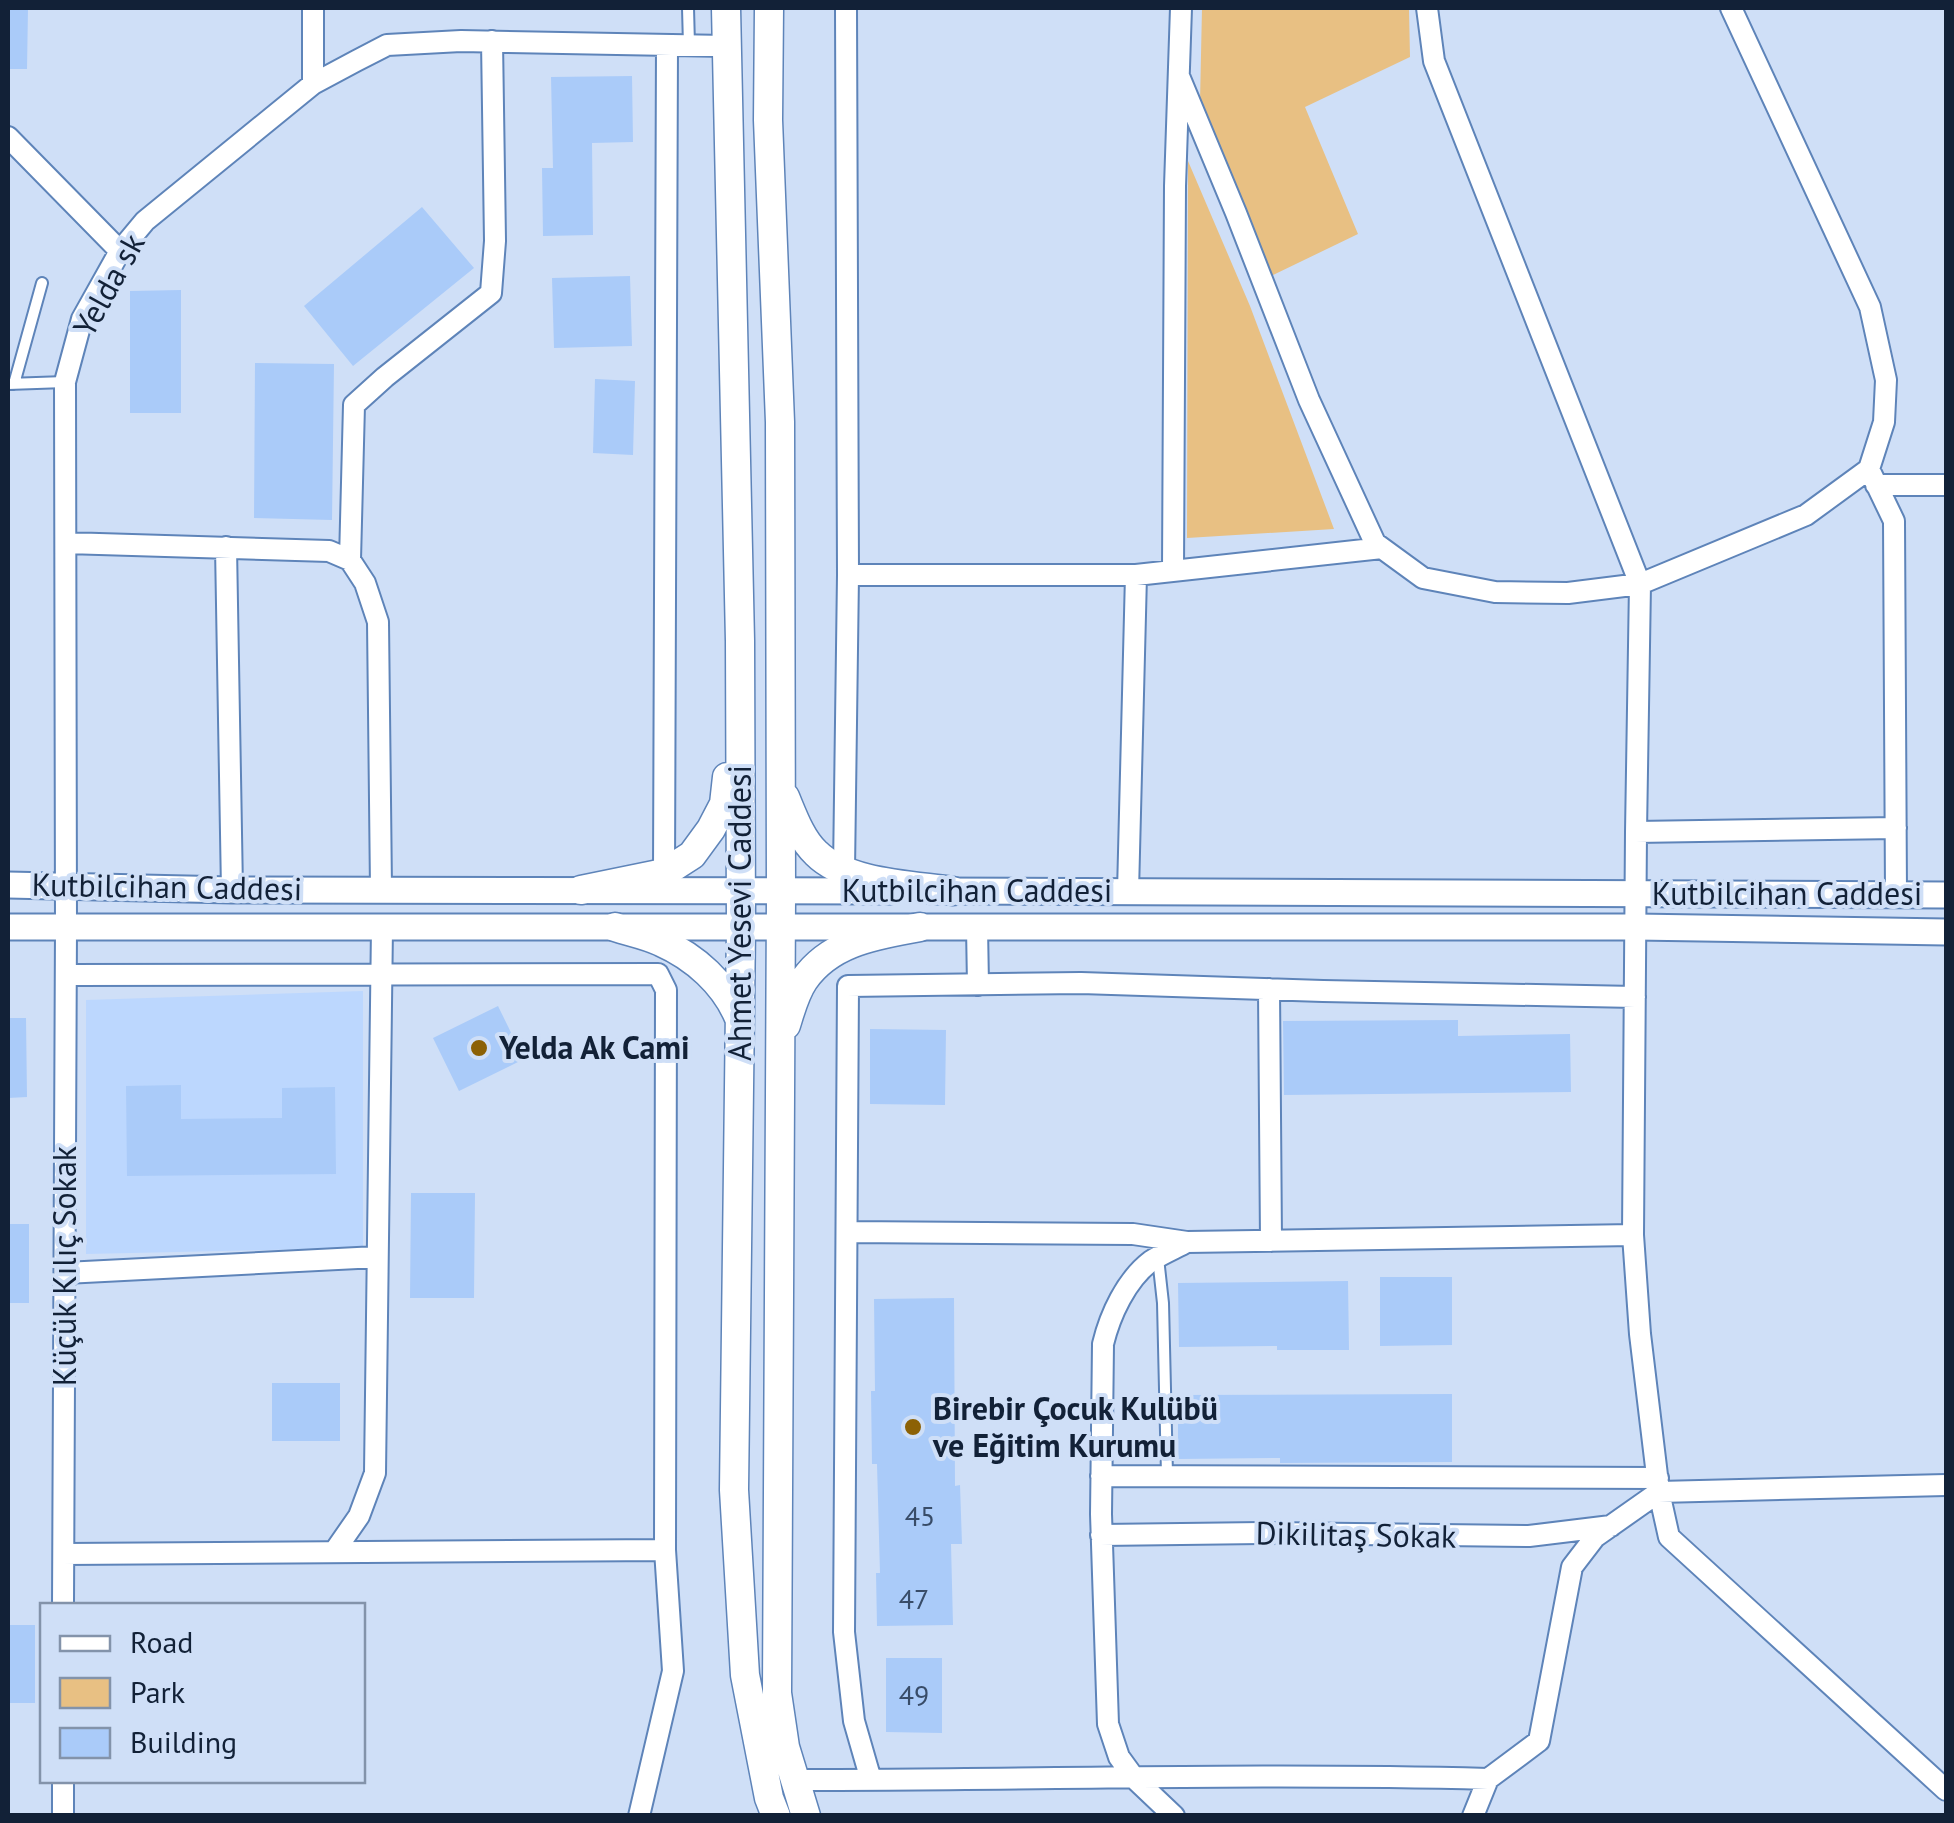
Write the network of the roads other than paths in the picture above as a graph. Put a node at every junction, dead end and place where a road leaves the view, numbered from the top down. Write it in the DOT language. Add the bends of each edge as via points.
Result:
graph roads {
  1 [pos="313,8"];
  2 [pos="688,8"];
  3 [pos="726,8"];
  4 [pos="769,8"];
  5 [pos="846,8"];
  6 [pos="1182,8"];
  7 [pos="1427,8"];
  8 [pos="1730,8"];
  9 [pos="492,41"];
  10 [pos="678,45"];
  11 [pos="726,46"];
  12 [pos="1179,76"];
  13 [pos="313,84"];
  14 [pos="8,137"];
  15 [pos="120,252"];
  16 [pos="42,283"];
  17 [pos="65,382"];
  18 [pos="11,384"];
  19 [pos="1872,477"];
  20 [pos="1946,486"];
  21 [pos="66,543"];
  22 [pos="226,548"];
  23 [pos="1382,548"];
  24 [pos="350,560"];
  25 [pos="1173,570"];
  26 [pos="848,575"];
  27 [pos="1136,575"];
  28 [pos="1640,584"];
  29 [pos="740,641"];
  30 [pos="781,788"];
  31 [pos="1896,828"];
  32 [pos="1636,832"];
  33 [pos="844,870"];
  34 [pos="664,872"];
  35 [pos="8,885"];
  36 [pos="64,886"];
  37 [pos="381,889"];
  38 [pos="232,890"];
  39 [pos="580,890"];
  40 [pos="782,891"];
  41 [pos="953,891"];
  42 [pos="740,892"];
  43 [pos="1128,892"];
  44 [pos="1636,893"];
  45 [pos="1896,894"];
  46 [pos="1946,895"];
  47 [pos="8,926"];
  48 [pos="66,927"];
  49 [pos="382,927"];
  50 [pos="615,928"];
  51 [pos="742,928"];
  52 [pos="781,928"];
  53 [pos="920,928"];
  54 [pos="977,928"];
  55 [pos="1636,928"];
  56 [pos="1946,932"];
  57 [pos="66,975"];
  58 [pos="381,975"];
  59 [pos="978,985"];
  60 [pos="1269,989"];
  61 [pos="1635,997"];
  62 [pos="741,1024"];
  63 [pos="780,1045"];
  64 [pos="848,1232"];
  65 [pos="1633,1235"];
  66 [pos="1271,1241"];
  67 [pos="1187,1242"];
  68 [pos="376,1258"];
  69 [pos="1158,1258"];
  70 [pos="65,1273"];
  71 [pos="1101,1476"];
  72 [pos="1168,1476"];
  73 [pos="1658,1485"];
  74 [pos="1946,1485"];
  75 [pos="1611,1526"];
  76 [pos="1101,1535"];
  77 [pos="665,1550"];
  78 [pos="334,1552"];
  79 [pos="64,1554"];
  80 [pos="64,1603"];
  81 [pos="1135,1778"];
  82 [pos="1488,1779"];
  83 [pos="794,1780"];
  84 [pos="871,1780"];
  85 [pos="63,1783"];
  86 [pos="1946,1790"];
  87 [pos="62,1816"];
  88 [pos="639,1816"];
  89 [pos="776,1816"];
  90 [pos="806,1816"];
  91 [pos="1174,1816"];
  92 [pos="1474,1816"];
  1 -- 13 [label="street"];
  2 -- 10 [label="lane"];
  3 -- 11 [label="main road, Ahmet Yesevi Caddesi"];
  4 -- 30 [label="main road, Ahmet Yesevi Caddesi"];
  5 -- 26 [label="street"];
  6 -- 12 [label="street"];
  7 -- 28 [label="street" via="1434,61"];
  8 -- 19 [label="street" via="1870,308 1886,380"];
  9 -- 10 [label="street, Yelda sk"];
  9 -- 13 [label="street, Yelda sk" via="387,45"];
  9 -- 24 [label="street" via="491,293 354,405"];
  10 -- 11 [label="street, Yelda sk"];
  10 -- 34 [label="street"];
  11 -- 29 [label="main road, Ahmet Yesevi Caddesi"];
  12 -- 23 [label="street" via="1309,400"];
  12 -- 25 [label="street"];
  13 -- 15 [label="street, Yelda sk" via="145,221"];
  14 -- 15 [label="street"];
  15 -- 17 [label="street, Yelda sk" via="82,319"];
  16 -- 18 [label="lane"];
  17 -- 18 [label="lane"];
  17 -- 21 [label="street, Yelda sk"];
  19 -- 20 [label="street"];
  19 -- 28 [label="street" via="1806,515"];
  19 -- 31 [label="street" via="1894,521"];
  21 -- 22 [label="street"];
  21 -- 36 [label="street, Yelda sk"];
  22 -- 24 [label="street" via="329,551"];
  22 -- 38 [label="street"];
  23 -- 25 [label="street"];
  23 -- 28 [label="street" via="1423,578 1495,592 1568,593"];
  24 -- 37 [label="street" via="378,622"];
  25 -- 27 [label="street"];
  26 -- 27 [label="street"];
  26 -- 33 [label="street"];
  27 -- 43 [label="street"];
  28 -- 32 [label="street"];
  29 -- 34 [label="main road" via="724,804 692,855"];
  29 -- 42 [label="main road, Ahmet Yesevi Caddesi"];
  30 -- 33 [label="main road" via="816,854"];
  30 -- 40 [label="main road, Ahmet Yesevi Caddesi"];
  31 -- 32 [label="street"];
  31 -- 45 [label="street"];
  32 -- 44 [label="street"];
  33 -- 41 [label="main road"];
  34 -- 39 [label="main road"];
  35 -- 36 [label="street, Kutbilcihan Caddesi"];
  36 -- 38 [label="street, Kutbilcihan Caddesi"];
  36 -- 48 [label="street, Yelda sk"];
  37 -- 38 [label="street, Kutbilcihan Caddesi"];
  37 -- 39 [label="street, Kutbilcihan Caddesi"];
  39 -- 42 [label="street, Kutbilcihan Caddesi"];
  40 -- 41 [label="street, Kutbilcihan Caddesi"];
  40 -- 42 [label="street, Kutbilcihan Caddesi"];
  40 -- 52 [label="main road, Ahmet Yesevi Caddesi"];
  41 -- 43 [label="street, Kutbilcihan Caddesi"];
  42 -- 51 [label="main road, Ahmet Yesevi Caddesi"];
  43 -- 44 [label="street, Kutbilcihan Caddesi"];
  44 -- 45 [label="street, Kutbilcihan Caddesi"];
  44 -- 55 [label="street"];
  45 -- 46 [label="street, Kutbilcihan Caddesi"];
  47 -- 48 [label="street, Kutbilcihan Caddesi"];
  48 -- 49 [label="street, Kutbilcihan Caddesi"];
  48 -- 57 [label="street, Küçük Kılıç Sokak"];
  49 -- 50 [label="street, Kutbilcihan Caddesi"];
  49 -- 58 [label="street"];
  50 -- 51 [label="street, Kutbilcihan Caddesi"];
  50 -- 62 [label="main road" via="686,957 714,979"];
  51 -- 52 [label="street, Kutbilcihan Caddesi"];
  51 -- 62 [label="main road, Ahmet Yesevi Caddesi"];
  52 -- 53 [label="street, Kutbilcihan Caddesi"];
  52 -- 63 [label="main road, Ahmet Yesevi Caddesi"];
  53 -- 54 [label="street, Kutbilcihan Caddesi"];
  53 -- 63 [label="main road" via="862,938 820,963 795,997"];
  54 -- 55 [label="street, Kutbilcihan Caddesi"];
  54 -- 59 [label="street"];
  55 -- 56 [label="street, Kutbilcihan Caddesi"];
  55 -- 61 [label="street"];
  57 -- 58 [label="street"];
  57 -- 70 [label="street, Küçük Kılıç Sokak"];
  58 -- 68 [label="street"];
  58 -- 77 [label="street" via="642,973 658,974 666,990"];
  59 -- 60 [label="street"];
  59 -- 64 [label="street" via="848,986"];
  60 -- 61 [label="street"];
  60 -- 66 [label="street"];
  61 -- 65 [label="street"];
  62 -- 89 [label="main road, Ahmet Yesevi Caddesi" via="734,1490 745,1675"];
  63 -- 83 [label="main road, Ahmet Yesevi Caddesi" via="777,1693"];
  64 -- 67 [label="street" via="1133,1234"];
  64 -- 84 [label="street" via="844,1632 854,1720"];
  65 -- 66 [label="street"];
  65 -- 73 [label="street"];
  66 -- 67 [label="street"];
  67 -- 69 [label="street"];
  68 -- 70 [label="street"];
  68 -- 78 [label="street" via="374,1473 360,1516"];
  69 -- 71 [label="street" via="1126,1288 1102,1344"];
  69 -- 72 [label="lane"];
  70 -- 79 [label="street, Küçük Kılıç Sokak"];
  71 -- 72 [label="street"];
  71 -- 76 [label="street"];
  72 -- 73 [label="street"];
  73 -- 74 [label="street"];
  73 -- 75 [label="street"];
  73 -- 86 [label="street" via="1669,1537"];
  75 -- 76 [label="street, Dikilitaş Sokak" via="1529,1536"];
  75 -- 82 [label="street" via="1572,1567 1539,1741"];
  76 -- 81 [label="street" via="1108,1724"];
  77 -- 78 [label="street"];
  77 -- 88 [label="street" via="673,1671"];
  78 -- 79 [label="street"];
  79 -- 80 [label="street, Küçük Kılıç Sokak"];
  81 -- 82 [label="street"];
  81 -- 84 [label="street"];
  81 -- 91 [label="street"];
  82 -- 92 [label="street"];
  83 -- 84 [label="street"];
  83 -- 90 [label="main road, Ahmet Yesevi Caddesi"];
  85 -- 87 [label="street"];
}
